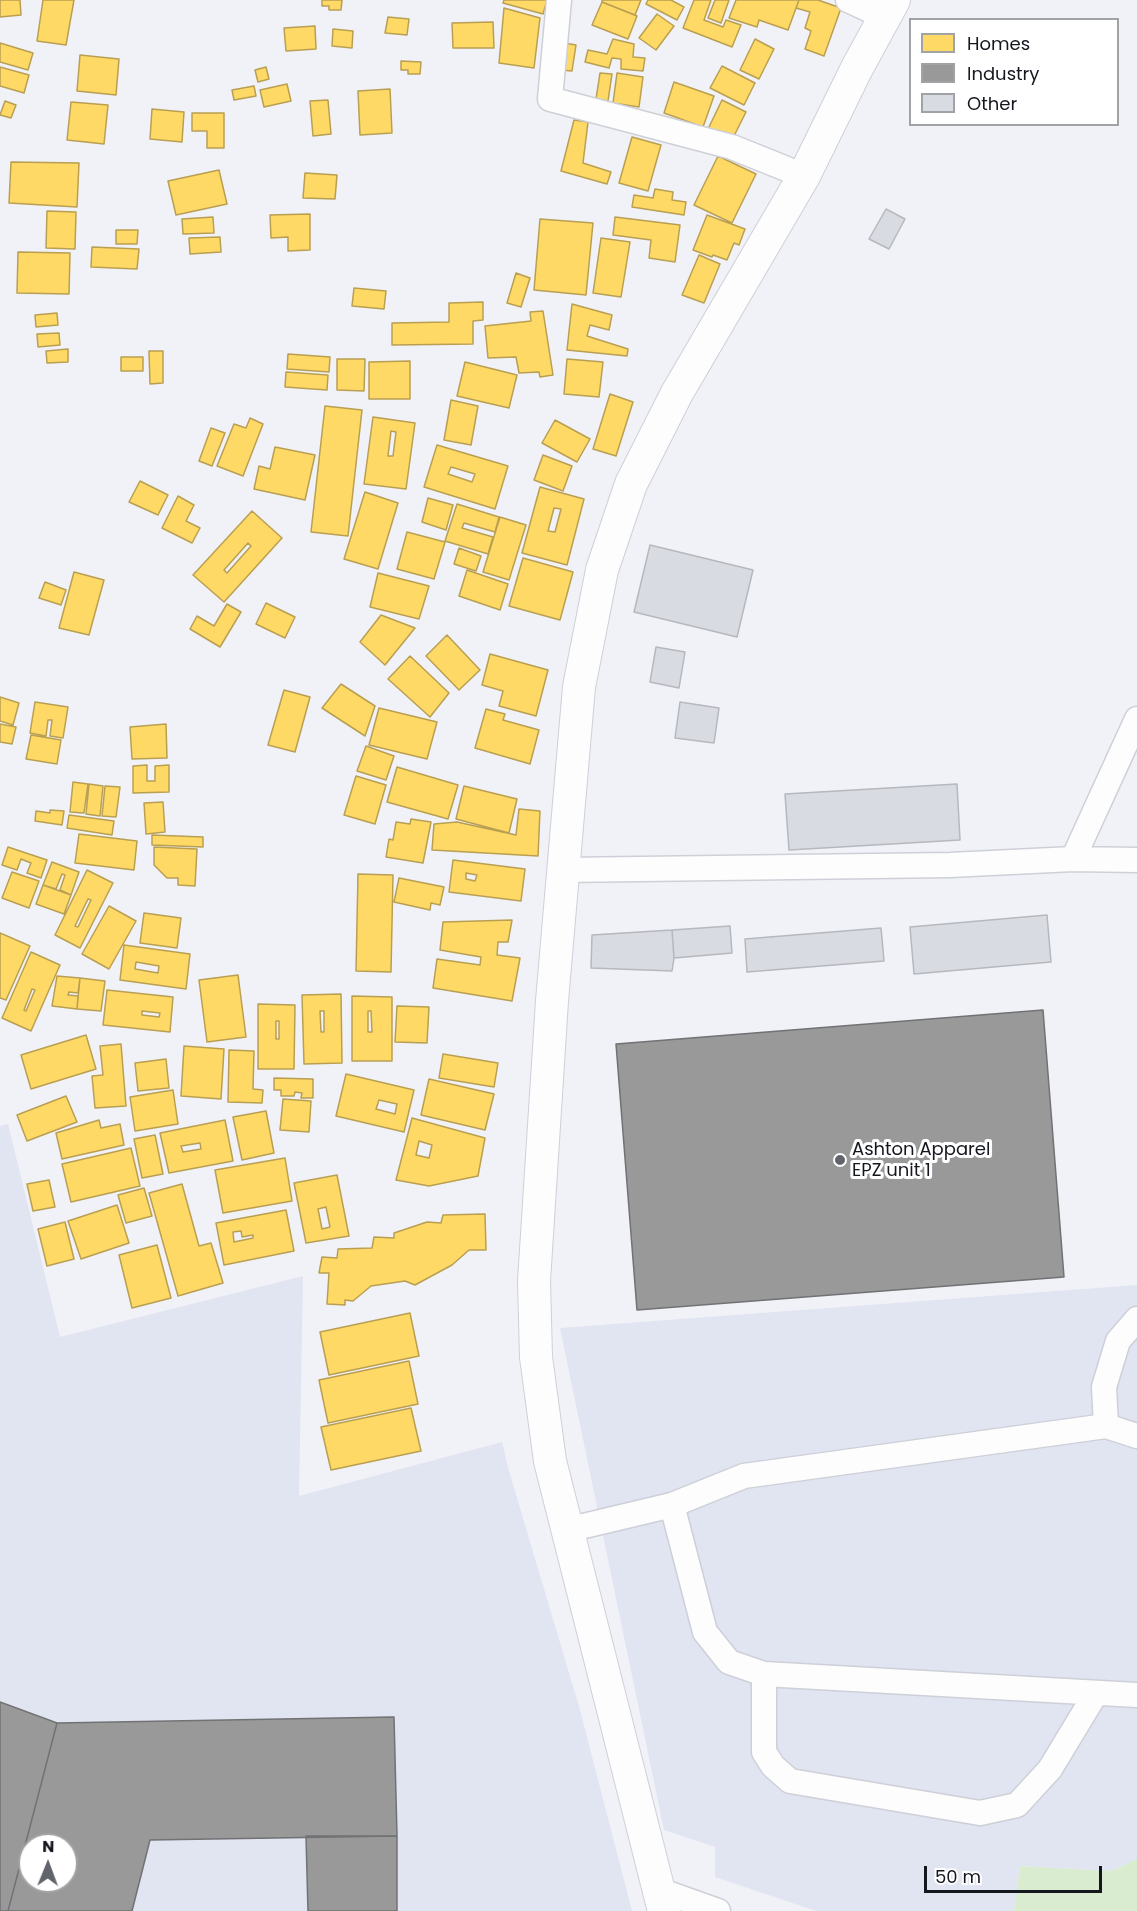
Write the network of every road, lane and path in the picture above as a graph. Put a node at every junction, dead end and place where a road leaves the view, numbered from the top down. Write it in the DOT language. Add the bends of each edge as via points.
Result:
graph roads {
  1 [pos="559,0"];
  2 [pos="848,0"];
  3 [pos="890,8"];
  4 [pos="804,176"];
  5 [pos="1137,719"];
  6 [pos="1073,859"];
  7 [pos="1137,860"];
  8 [pos="562,870"];
  9 [pos="1137,1319"];
  10 [pos="1106,1426"];
  11 [pos="1137,1436"];
  12 [pos="672,1505"];
  13 [pos="567,1530"];
  14 [pos="764,1674"];
  15 [pos="1096,1693"];
  16 [pos="1137,1695"];
  17 [pos="662,1900"];
  18 [pos="718,1911"];
  1 -- 4 [label="street" via="550,99 732,147"];
  2 -- 3 [label="street"];
  3 -- 4 [label="main road"];
  4 -- 8 [label="main road" via="677,393 631,484 602,570 579,687"];
  5 -- 6 [label="street"];
  6 -- 7 [label="street"];
  6 -- 8 [label="street" via="950,865"];
  8 -- 13 [label="main road" via="534,1281 536,1357 545,1434"];
  9 -- 10 [label="street" via="1118,1341 1104,1387"];
  10 -- 11 [label="street"];
  10 -- 12 [label="street" via="744,1476"];
  12 -- 13 [label="street"];
  12 -- 14 [label="street" via="705,1632 729,1662"];
  13 -- 17 [label="main road"];
  14 -- 15 [label="street"];
  14 -- 15 [label="street" via="764,1752 773,1767 790,1781 980,1813 1017,1805 1050,1768"];
  15 -- 16 [label="street"];
  17 -- 18 [label="street"];
}
